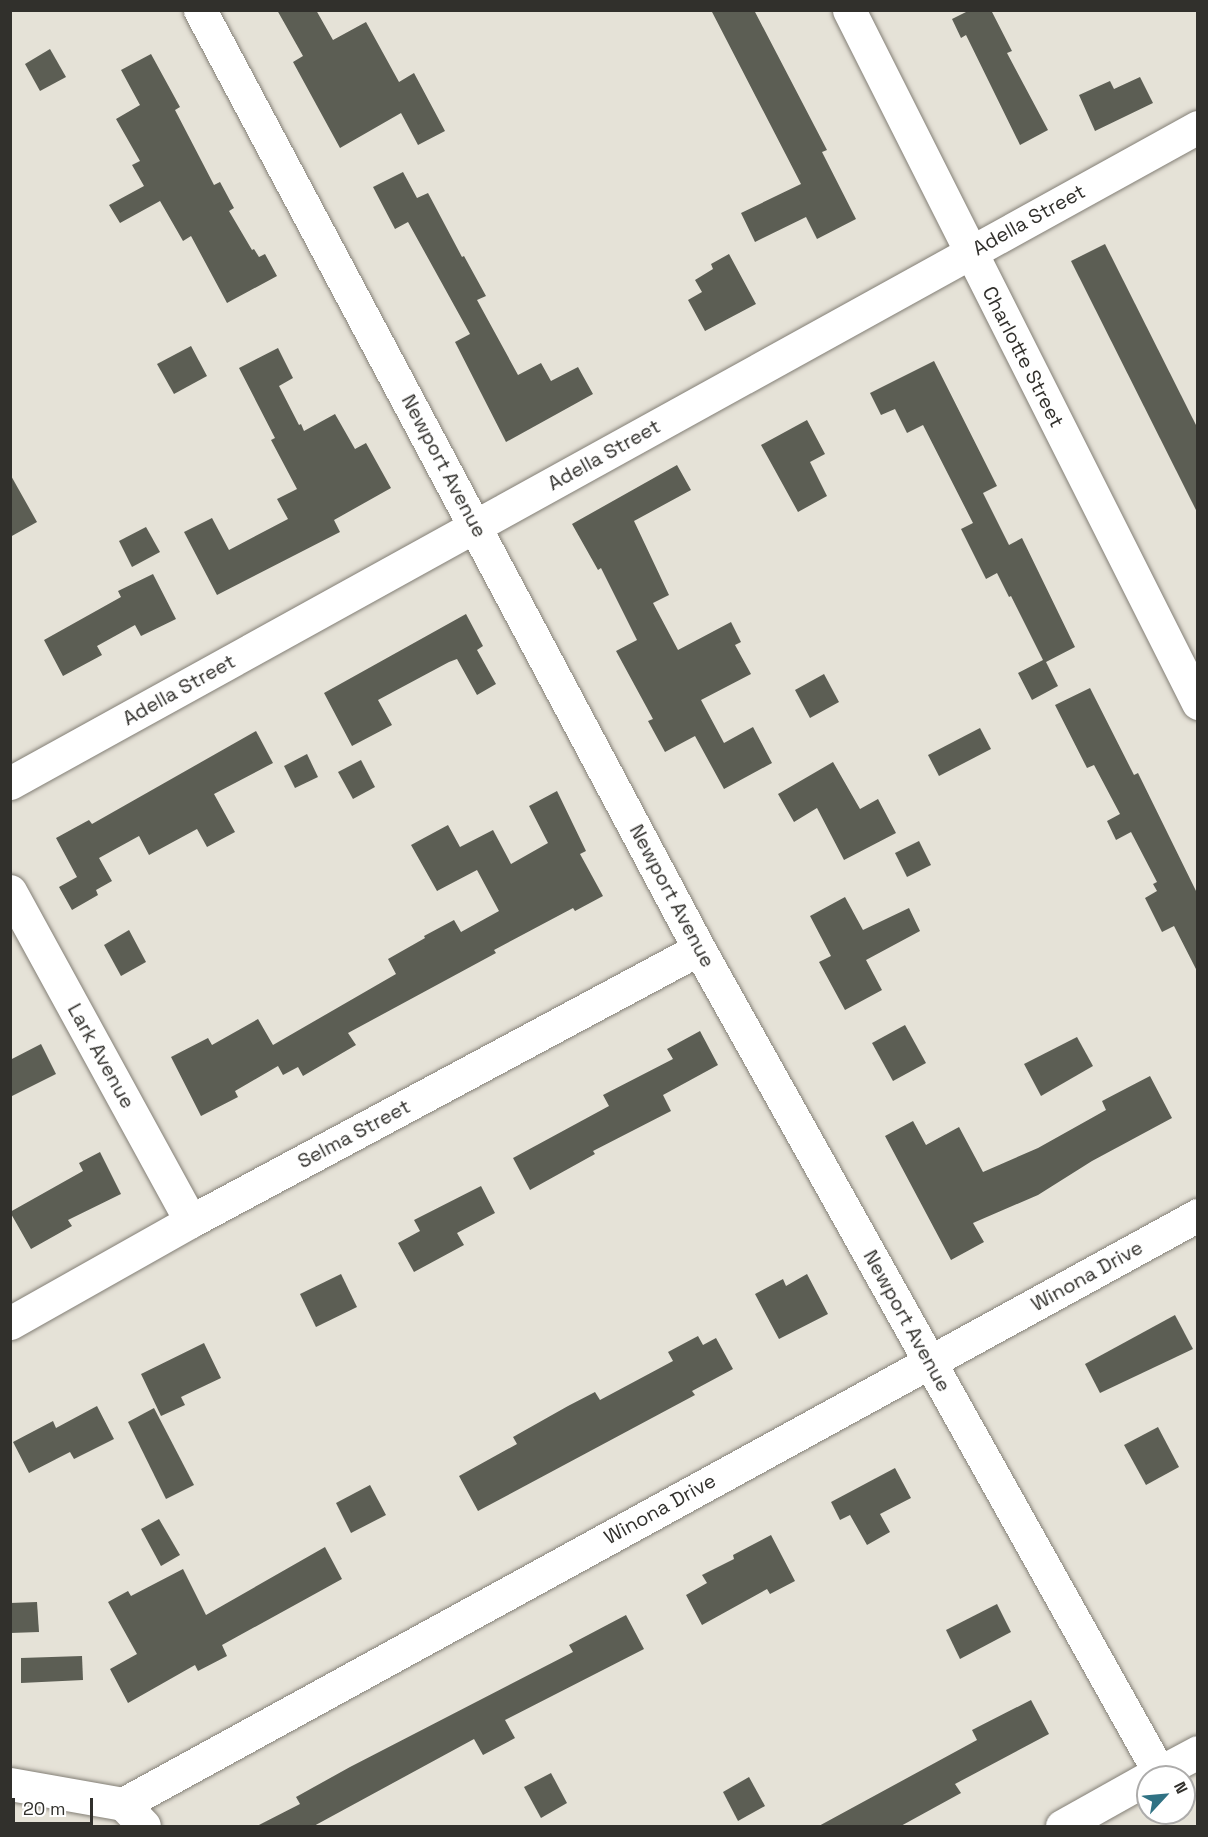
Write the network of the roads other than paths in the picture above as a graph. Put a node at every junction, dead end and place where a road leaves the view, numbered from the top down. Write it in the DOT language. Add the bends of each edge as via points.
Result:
graph roads {
  1 [pos="200,10"];
  2 [pos="849,10"];
  3 [pos="1197,127"];
  4 [pos="971,253"];
  5 [pos="476,525"];
  6 [pos="1197,703"];
  7 [pos="10,783"];
  8 [pos="10,891"];
  9 [pos="699,949"];
  10 [pos="1197,1215"];
  11 [pos="191,1221"];
  12 [pos="10,1323"];
  13 [pos="930,1361"];
  14 [pos="1197,1752"];
  15 [pos="1147,1765"];
  16 [pos="1173,1765"];
  17 [pos="10,1784"];
  18 [pos="1136,1786"];
  19 [pos="134,1815"];
  20 [pos="1062,1827"];
  1 -- 5 [label="street, Newport Avenue"];
  2 -- 4 [label="street, Charlotte Street"];
  3 -- 4 [label="street, Adella Street"];
  4 -- 5 [label="street, Adella Street"];
  4 -- 6 [label="street, Charlotte Street"];
  5 -- 7 [label="street, Adella Street"];
  5 -- 9 [label="street, Newport Avenue"];
  8 -- 11 [label="street, Lark Avenue"];
  9 -- 11 [label="street, Selma Street"];
  9 -- 13 [label="street, Newport Avenue"];
  10 -- 13 [label="street, Winona Drive"];
  11 -- 12 [label="street, Selma Street"];
  13 -- 15 [label="street, Newport Avenue"];
  13 -- 19 [label="street, Winona Drive"];
  14 -- 16 [label="street"];
  17 -- 19 [label="street"];
  18 -- 20 [label="street"];
}
